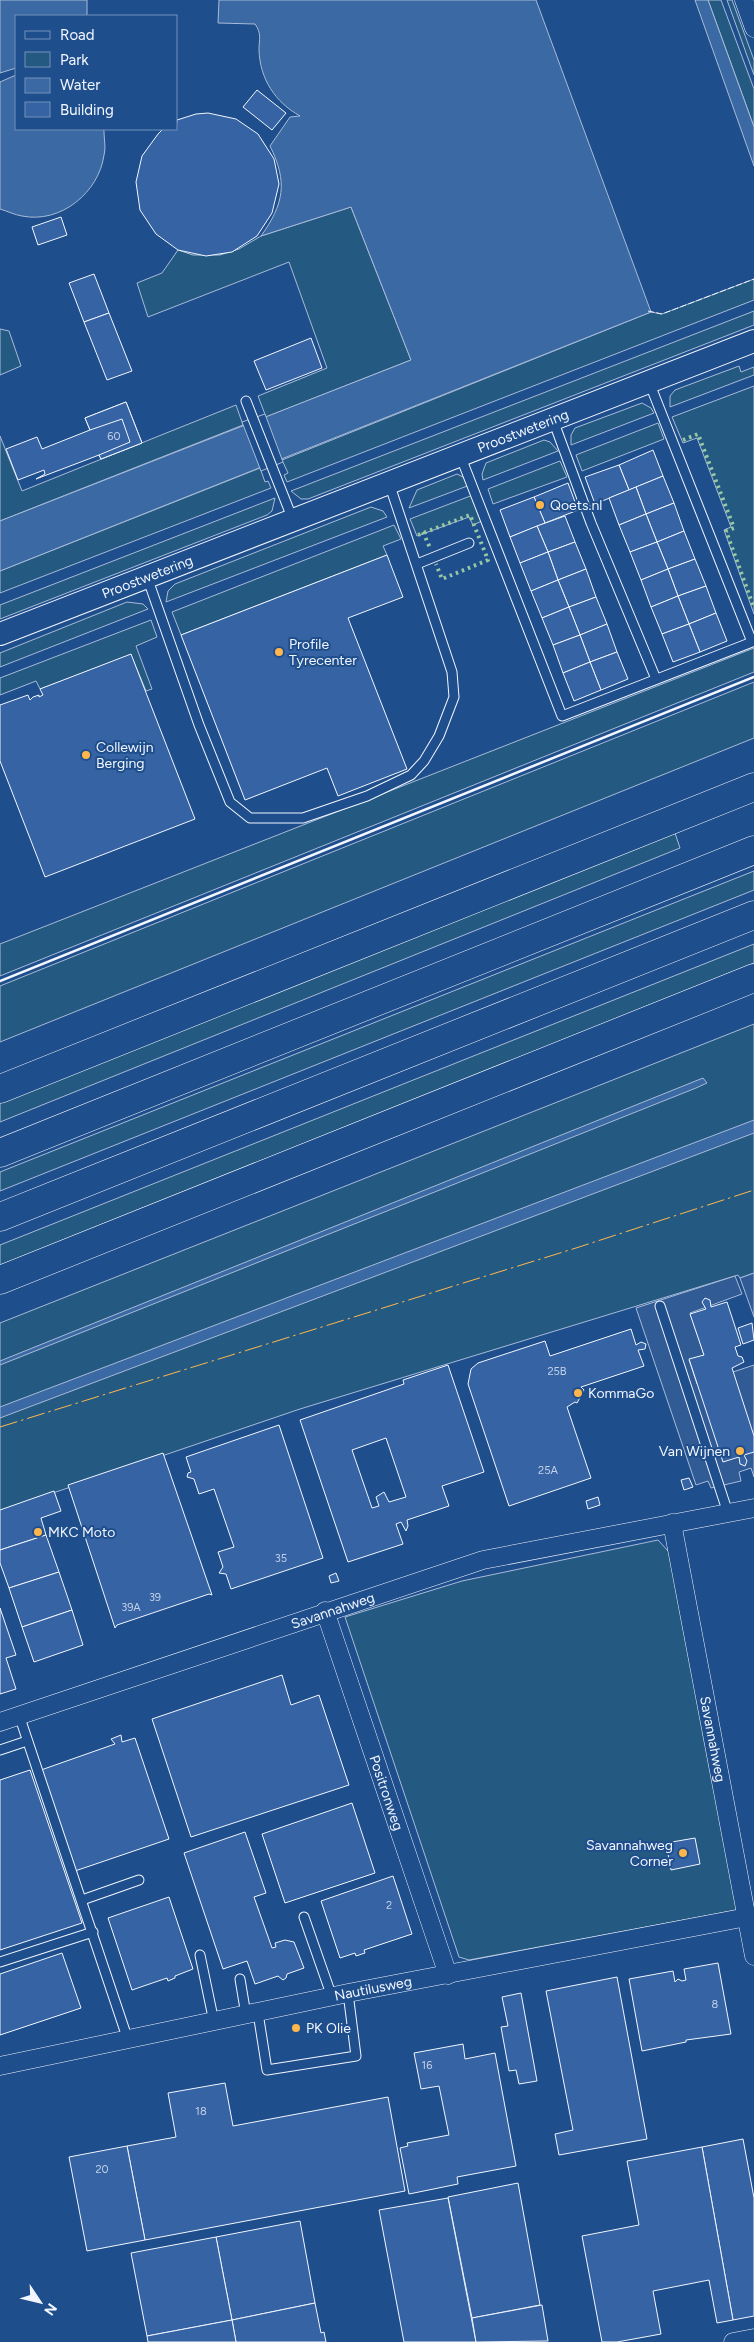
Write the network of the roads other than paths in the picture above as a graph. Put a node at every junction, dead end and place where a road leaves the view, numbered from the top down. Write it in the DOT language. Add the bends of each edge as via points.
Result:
graph roads {
  1 [pos="744,0"];
  2 [pos="754,28"];
  3 [pos="754,341"];
  4 [pos="649,382"];
  5 [pos="246,401"];
  6 [pos="553,419"];
  7 [pos="460,455"];
  8 [pos="389,483"];
  9 [pos="293,520"];
  10 [pos="470,543"];
  11 [pos="417,564"];
  12 [pos="147,577"];
  13 [pos="0,634"];
  14 [pos="656,679"];
  15 [pos="754,787"];
  16 [pos="754,850"];
  17 [pos="754,915"];
  18 [pos="754,978"];
  19 [pos="0,1089"];
  20 [pos="0,1153"];
  21 [pos="0,1217"];
  22 [pos="0,1280"];
  23 [pos="660,1306"];
  24 [pos="754,1508"];
  25 [pos="728,1513"];
  26 [pos="672,1523"];
  27 [pos="325,1611"];
  28 [pos="19,1716"];
  29 [pos="0,1722"];
  30 [pos="27,1741"];
  31 [pos="0,1750"];
  32 [pos="139,1880"];
  33 [pos="82,1900"];
  34 [pos="304,1917"];
  35 [pos="747,1917"];
  36 [pos="93,1932"];
  37 [pos="200,1955"];
  38 [pos="754,1956"];
  39 [pos="0,1962"];
  40 [pos="448,1975"];
  41 [pos="240,1979"];
  42 [pos="340,1995"];
  43 [pos="252,2014"];
  44 [pos="214,2022"];
  45 [pos="128,2040"];
  46 [pos="0,2066"];
  47 [pos="754,2338"];
  48 [pos="733,2342"];
  1 -- 2 [label="street"];
  3 -- 4 [label="street, Proostwetering"];
  4 -- 6 [label="street, Proostwetering"];
  4 -- 14 [label="lane" via="752,642"];
  5 -- 9 [label="lane"];
  6 -- 7 [label="street, Proostwetering"];
  6 -- 14 [label="lane" via="591,523"];
  7 -- 8 [label="street, Proostwetering"];
  7 -- 14 [label="lane" via="562,716"];
  8 -- 9 [label="street, Proostwetering"];
  8 -- 11 [label="lane"];
  9 -- 12 [label="street, Proostwetering"];
  10 -- 11 [label="lane"];
  11 -- 12 [label="lane" via="452,672 454,697 439,736 411,775 367,796 303,818 270,820 250,818 230,802"];
  12 -- 13 [label="street, Proostwetering"];
  15 -- 19 [label="highway"];
  16 -- 20 [label="highway"];
  17 -- 21 [label="highway"];
  18 -- 22 [label="highway"];
  23 -- 25 [label="lane"];
  24 -- 25 [label="street, Savannahweg"];
  25 -- 26 [label="street, Savannahweg"];
  26 -- 27 [label="street, Savannahweg" via="483,1560"];
  26 -- 35 [label="street, Savannahweg"];
  27 -- 28 [label="street, Savannahweg"];
  27 -- 40 [label="street, Positronweg"];
  28 -- 29 [label="street, Savannahweg"];
  28 -- 30 [label="lane"];
  30 -- 31 [label="lane"];
  30 -- 33 [label="lane"];
  32 -- 33 [label="lane"];
  33 -- 36 [label="lane"];
  34 -- 42 [label="lane"];
  35 -- 38 [label="street, Savannahweg"];
  35 -- 40 [label="street, Nautilusweg"];
  36 -- 39 [label="lane"];
  36 -- 45 [label="lane"];
  37 -- 44 [label="lane"];
  40 -- 42 [label="street, Nautilusweg"];
  41 -- 43 [label="lane"];
  42 -- 43 [label="street, Nautilusweg"];
  42 -- 43 [label="lane" via="356,2056 267,2070"];
  43 -- 44 [label="street, Nautilusweg"];
  44 -- 45 [label="street, Nautilusweg"];
  45 -- 46 [label="street, Nautilusweg"];
  47 -- 48 [label="street"];
}
